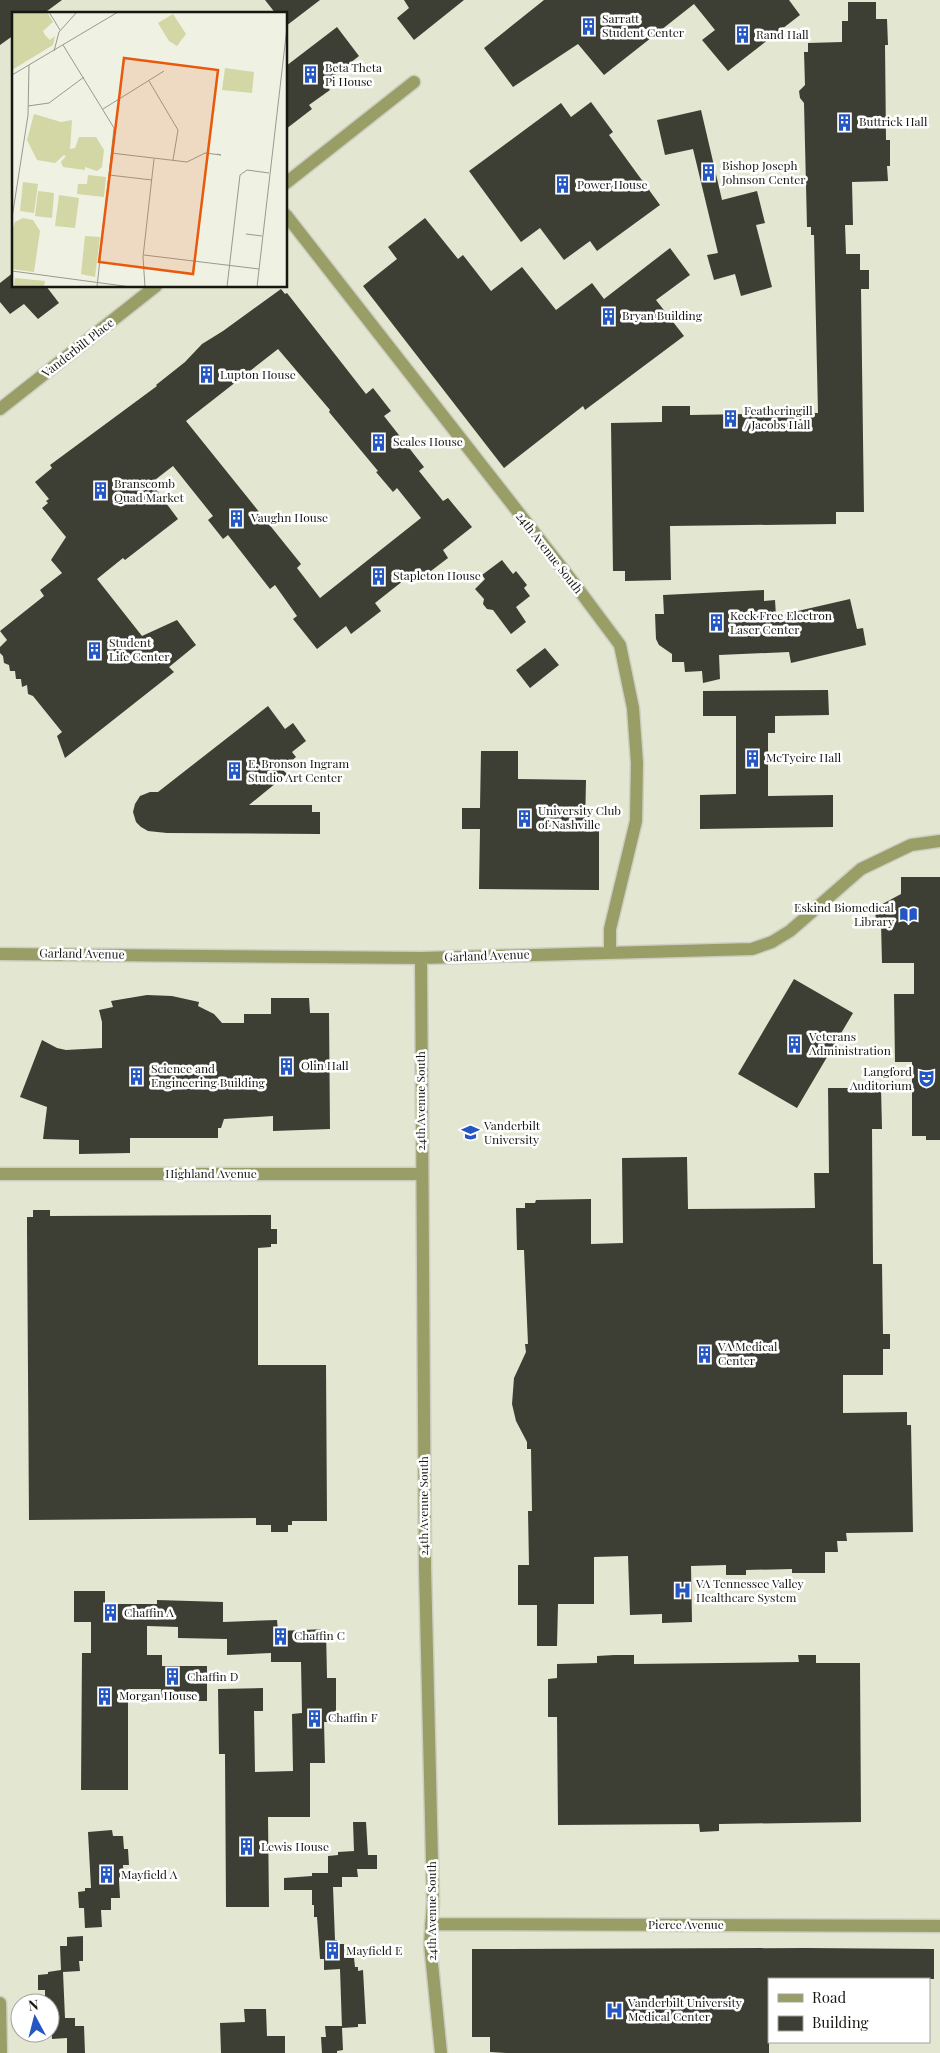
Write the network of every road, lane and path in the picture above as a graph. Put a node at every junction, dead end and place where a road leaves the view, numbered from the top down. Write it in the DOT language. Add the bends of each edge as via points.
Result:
graph roads {
  1 [pos="414,82"];
  2 [pos="288,182"];
  3 [pos="288,217"];
  4 [pos="153,288"];
  5 [pos="0,409"];
  6 [pos="940,841"];
  7 [pos="610,952"];
  8 [pos="0,954"];
  9 [pos="420,958"];
  10 [pos="0,1174"];
  11 [pos="422,1174"];
  12 [pos="431,1924"];
  13 [pos="940,1926"];
  14 [pos="0,2003"];
  15 [pos="1,2053"];
  16 [pos="442,2053"];
  1 -- 2 [label="street"];
  3 -- 7 [label="street, 24th Avenue South" via="620,645 633,708 637,763 636,821 610,929"];
  4 -- 5 [label="street, Vanderbilt Place"];
  6 -- 7 [label="street, Garland Avenue" via="912,844 861,870 790,931 752,949"];
  7 -- 9 [label="street, Garland Avenue"];
  8 -- 9 [label="street, Garland Avenue"];
  9 -- 11 [label="street, 24th Avenue South"];
  10 -- 11 [label="street, Highland Avenue"];
  11 -- 12 [label="street, 24th Avenue South"];
  12 -- 13 [label="street, Pierce Avenue"];
  12 -- 16 [label="street, 24th Avenue South" via="430,1944"];
  14 -- 15 [label="street"];
}
